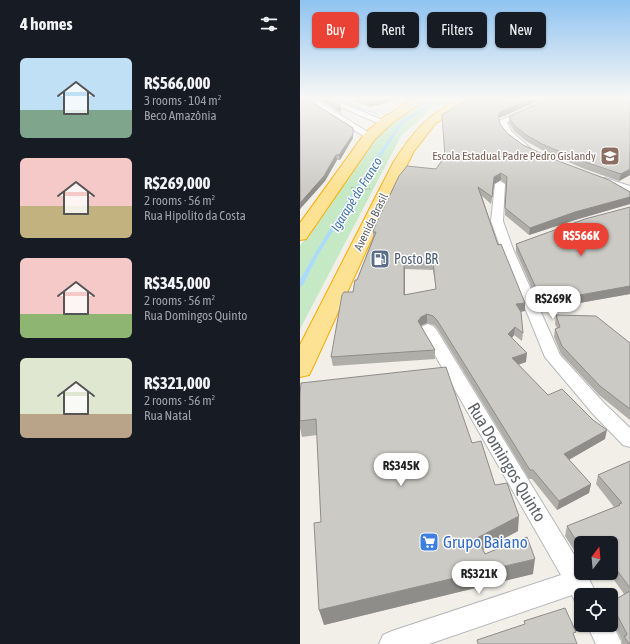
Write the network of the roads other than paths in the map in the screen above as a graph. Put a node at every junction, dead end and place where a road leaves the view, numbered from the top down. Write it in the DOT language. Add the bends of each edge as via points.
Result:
graph roads {
  1 [pos="359,129"];
  2 [pos="376,129"];
  3 [pos="423,129"];
  4 [pos="506,129"];
  5 [pos="370,136"];
  6 [pos="533,151"];
  7 [pos="596,178"];
  8 [pos="500,184"];
  9 [pos="630,190"];
  10 [pos="300,235"];
  11 [pos="522,244"];
  12 [pos="507,249"];
  13 [pos="428,329"];
  14 [pos="300,369"];
  15 [pos="630,440"];
  16 [pos="582,588"];
  17 [pos="574,590"];
  18 [pos="603,632"];
  19 [pos="392,644"];
  20 [pos="609,644"];
  1 -- 5 [label="street"];
  2 -- 5 [label="highway"];
  3 -- 14 [label="highway, Avenida Brasil" via="387,189"];
  4 -- 6 [label="street" via="511,136"];
  5 -- 10 [label="highway"];
  7 -- 9 [label="street"];
  8 -- 12 [label="street" via="498,221"];
  11 -- 12 [label="street"];
  12 -- 15 [label="street" via="553,357"];
  13 -- 16 [label="street, Rua Domingos Quinto"];
  17 -- 19 [label="street"];
  18 -- 20 [label="street"];
}
